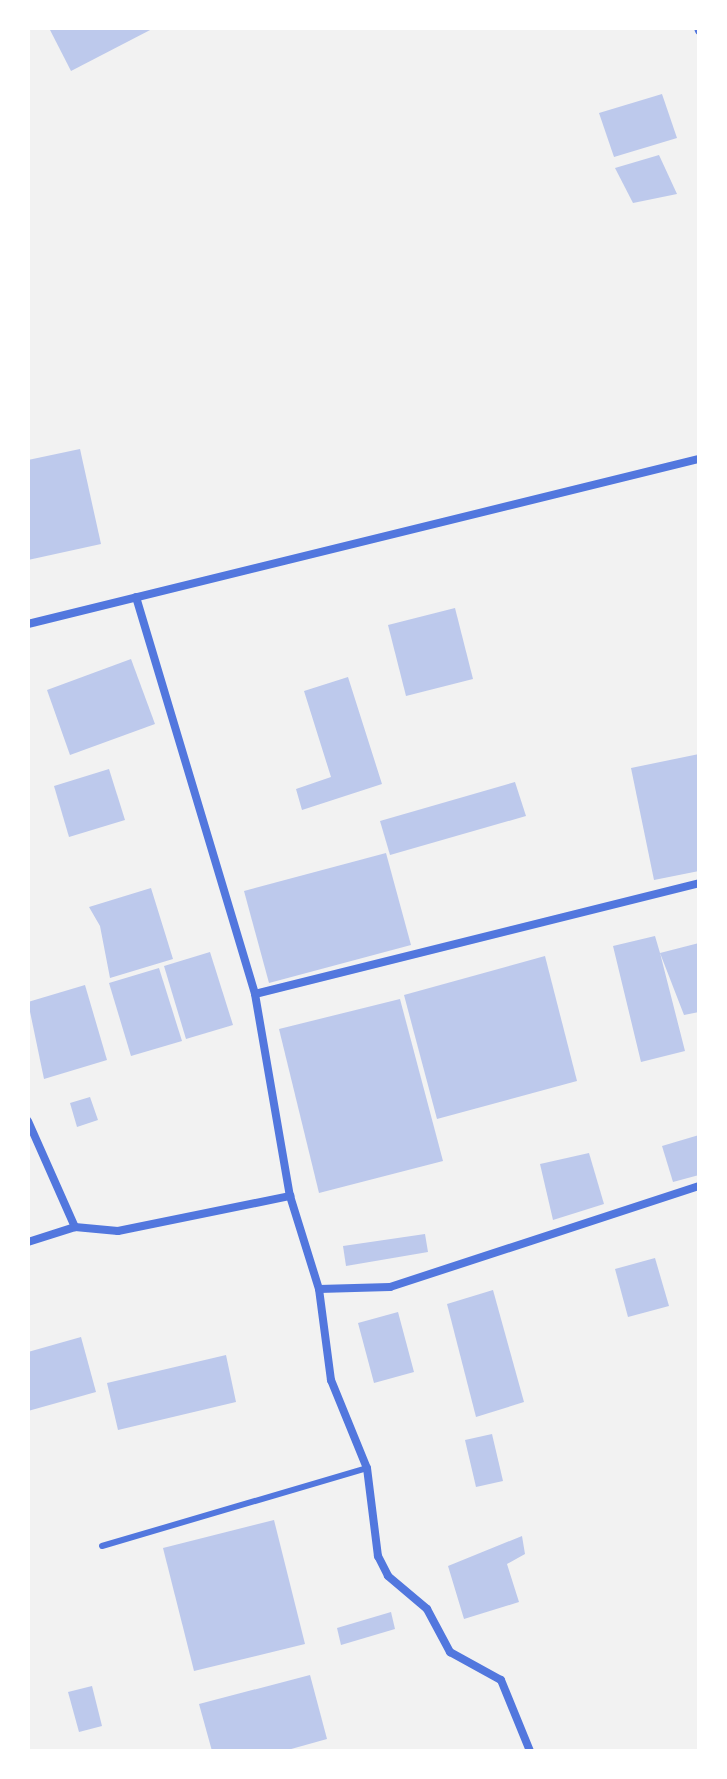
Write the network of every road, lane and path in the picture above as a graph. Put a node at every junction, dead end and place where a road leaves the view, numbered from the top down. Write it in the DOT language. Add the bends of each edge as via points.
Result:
graph roads {
  1 [pos="699,459"];
  2 [pos="136,597"];
  3 [pos="28,624"];
  4 [pos="699,883"];
  5 [pos="255,994"];
  6 [pos="28,1121"];
  7 [pos="699,1186"];
  8 [pos="290,1196"];
  9 [pos="75,1227"];
  10 [pos="28,1242"];
  11 [pos="319,1289"];
  12 [pos="367,1468"];
  13 [pos="102,1546"];
  14 [pos="530,1751"];
  1 -- 2 [label="street"];
  2 -- 3 [label="street"];
  2 -- 5 [label="street"];
  4 -- 5 [label="street"];
  5 -- 8 [label="street"];
  6 -- 9 [label="street"];
  7 -- 11 [label="street" via="390,1287"];
  8 -- 9 [label="street" via="118,1231"];
  8 -- 11 [label="street"];
  9 -- 10 [label="street"];
  11 -- 12 [label="street" via="331,1380"];
  12 -- 13 [label="lane"];
  12 -- 14 [label="street" via="373,1530 388,1576 427,1609 450,1652 501,1680"];
}
